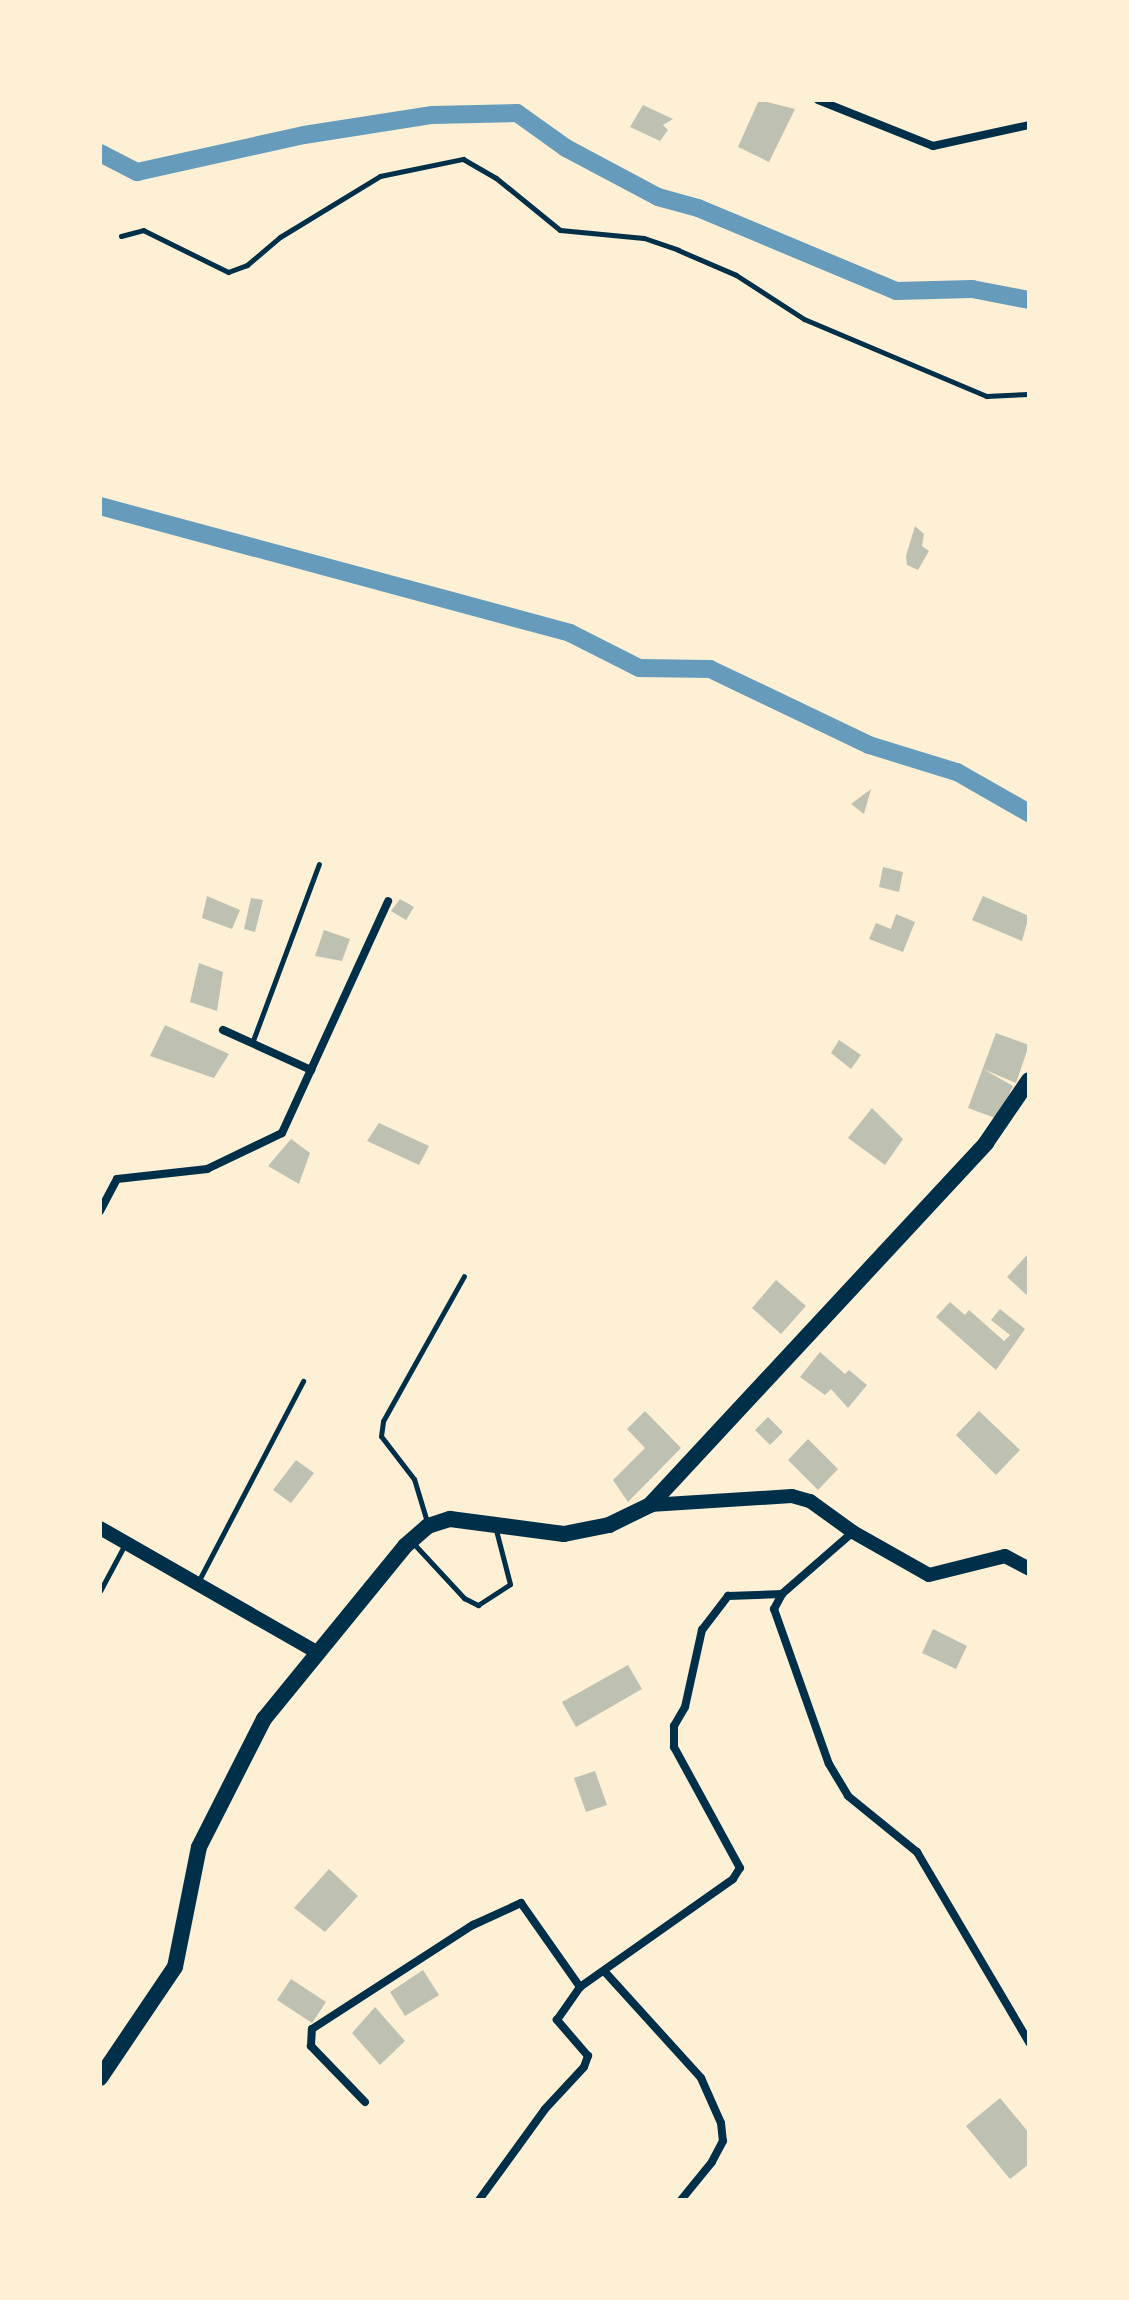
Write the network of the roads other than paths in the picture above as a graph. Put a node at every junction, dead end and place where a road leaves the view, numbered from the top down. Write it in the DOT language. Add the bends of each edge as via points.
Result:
graph roads {
  1 [pos="818,100"];
  2 [pos="1029,125"];
  3 [pos="121,236"];
  4 [pos="1029,394"];
  5 [pos="319,864"];
  6 [pos="388,901"];
  7 [pos="223,1030"];
  8 [pos="252,1043"];
  9 [pos="311,1070"];
  10 [pos="1029,1080"];
  11 [pos="100,1211"];
  12 [pos="464,1276"];
  13 [pos="303,1381"];
  14 [pos="650,1505"];
  15 [pos="494,1523"];
  16 [pos="428,1526"];
  17 [pos="100,1528"];
  18 [pos="853,1532"];
  19 [pos="411,1540"];
  20 [pos="125,1543"];
  21 [pos="1029,1569"];
  22 [pos="197,1583"];
  23 [pos="100,1591"];
  24 [pos="782,1594"];
  25 [pos="315,1651"];
  26 [pos="605,1972"];
  27 [pos="580,1987"];
  28 [pos="1029,2042"];
  29 [pos="100,2078"];
  30 [pos="365,2102"];
  31 [pos="479,2200"];
  32 [pos="681,2200"];
  1 -- 2 [label="street" via="933,146"];
  3 -- 4 [label="lane" via="143,230 228,272 247,265 280,237 380,176 463,159 496,178 560,230 644,238 736,275 804,319 986,396"];
  5 -- 8 [label="lane"];
  6 -- 9 [label="street"];
  7 -- 8 [label="street"];
  8 -- 9 [label="street"];
  9 -- 11 [label="street" via="282,1133 207,1169 117,1179"];
  10 -- 14 [label="main road" via="986,1143"];
  12 -- 16 [label="lane" via="383,1421 381,1436 414,1479"];
  13 -- 22 [label="lane"];
  14 -- 15 [label="main road" via="609,1525 564,1534"];
  14 -- 18 [label="street" via="792,1496 810,1501"];
  15 -- 16 [label="main road" via="462,1517"];
  15 -- 19 [label="lane" via="510,1584 478,1605 464,1598"];
  16 -- 19 [label="main road"];
  17 -- 20 [label="street"];
  18 -- 21 [label="street" via="929,1575 1005,1556"];
  18 -- 24 [label="street"];
  19 -- 25 [label="main road"];
  20 -- 22 [label="street"];
  20 -- 23 [label="lane"];
  22 -- 25 [label="street"];
  24 -- 26 [label="street" via="728,1596 702,1630 685,1707 674,1726 674,1747 740,1868 733,1879"];
  24 -- 28 [label="street" via="774,1609 829,1764 848,1796 917,1852"];
  25 -- 29 [label="main road" via="264,1719 227,1786 199,1847 175,1967"];
  26 -- 27 [label="street"];
  26 -- 32 [label="street" via="701,2078 721,2123 723,2141"];
  27 -- 30 [label="street" via="521,1903 473,1925 312,2029 311,2046"];
  27 -- 31 [label="street" via="557,2020 588,2056 584,2067 545,2109"];
}
